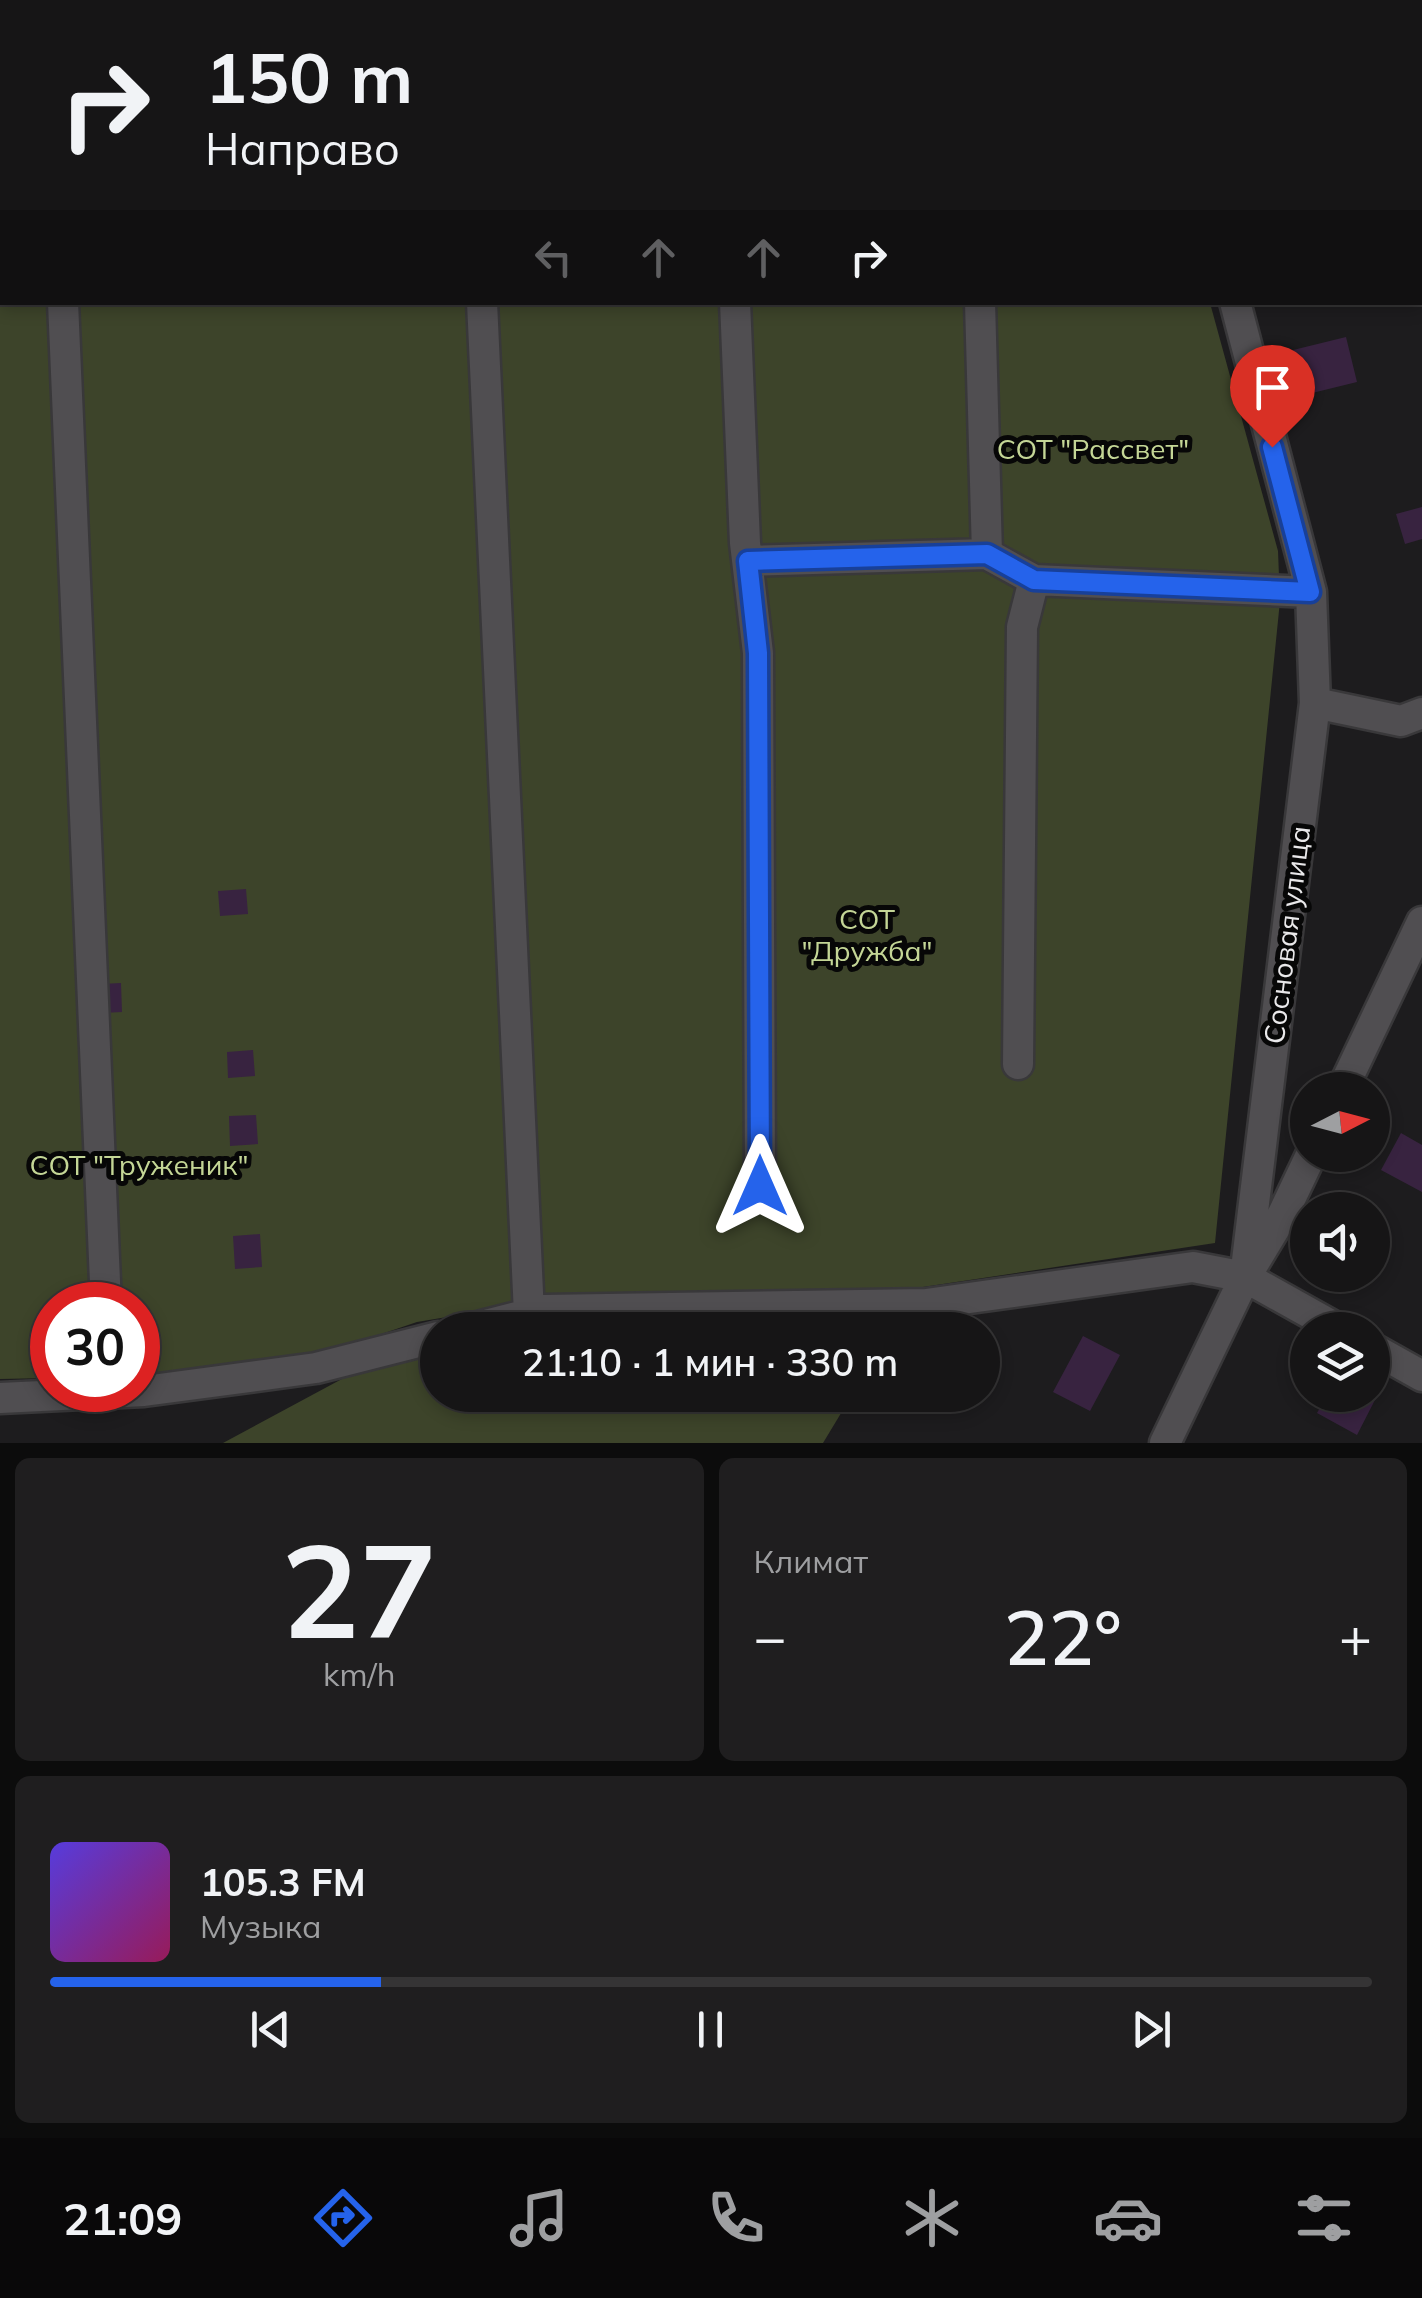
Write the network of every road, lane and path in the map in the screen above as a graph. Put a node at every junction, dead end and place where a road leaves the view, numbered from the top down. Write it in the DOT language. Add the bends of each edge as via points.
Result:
graph roads {
  1 [pos="63,305"];
  2 [pos="482,305"];
  3 [pos="735,305"];
  4 [pos="980,305"];
  5 [pos="1235,305"];
  6 [pos="987,554"];
  7 [pos="748,561"];
  8 [pos="1034,580"];
  9 [pos="1310,592"];
  10 [pos="1315,703"];
  11 [pos="1422,713"];
  12 [pos="1422,922"];
  13 [pos="1018,1064"];
  14 [pos="1351,1072"];
  15 [pos="1303,1172"];
  16 [pos="760,1186"];
  17 [pos="1245,1277"];
  18 [pos="105,1282"];
  19 [pos="529,1312"];
  20 [pos="536,1312"];
  21 [pos="1308,1312"];
  22 [pos="420,1342"];
  23 [pos="1390,1358"];
  24 [pos="1422,1376"];
  25 [pos="160,1385"];
  26 [pos="30,1396"];
  27 [pos="0,1398"];
  28 [pos="1165,1443"];
  1 -- 18 [label="street"];
  2 -- 19 [label="street"];
  3 -- 7 [label="street"];
  4 -- 6 [label="street"];
  5 -- 9 [label="street, Сосновая улица"];
  6 -- 7 [label="street"];
  6 -- 8 [label="street"];
  7 -- 16 [label="street" via="758,653"];
  8 -- 9 [label="street"];
  8 -- 13 [label="street" via="1022,627"];
  9 -- 10 [label="street, Сосновая улица"];
  10 -- 11 [label="street" via="1401,721"];
  10 -- 17 [label="street, Сосновая улица"];
  12 -- 14 [label="street"];
  15 -- 17 [label="street, Сосновая улица"];
  17 -- 20 [label="street" via="1192,1267 926,1304"];
  17 -- 21 [label="street"];
  17 -- 28 [label="street, Сосновая улица"];
  22 -- 25 [label="street" via="316,1368"];
  23 -- 24 [label="street"];
  26 -- 27 [label="street"];
}
